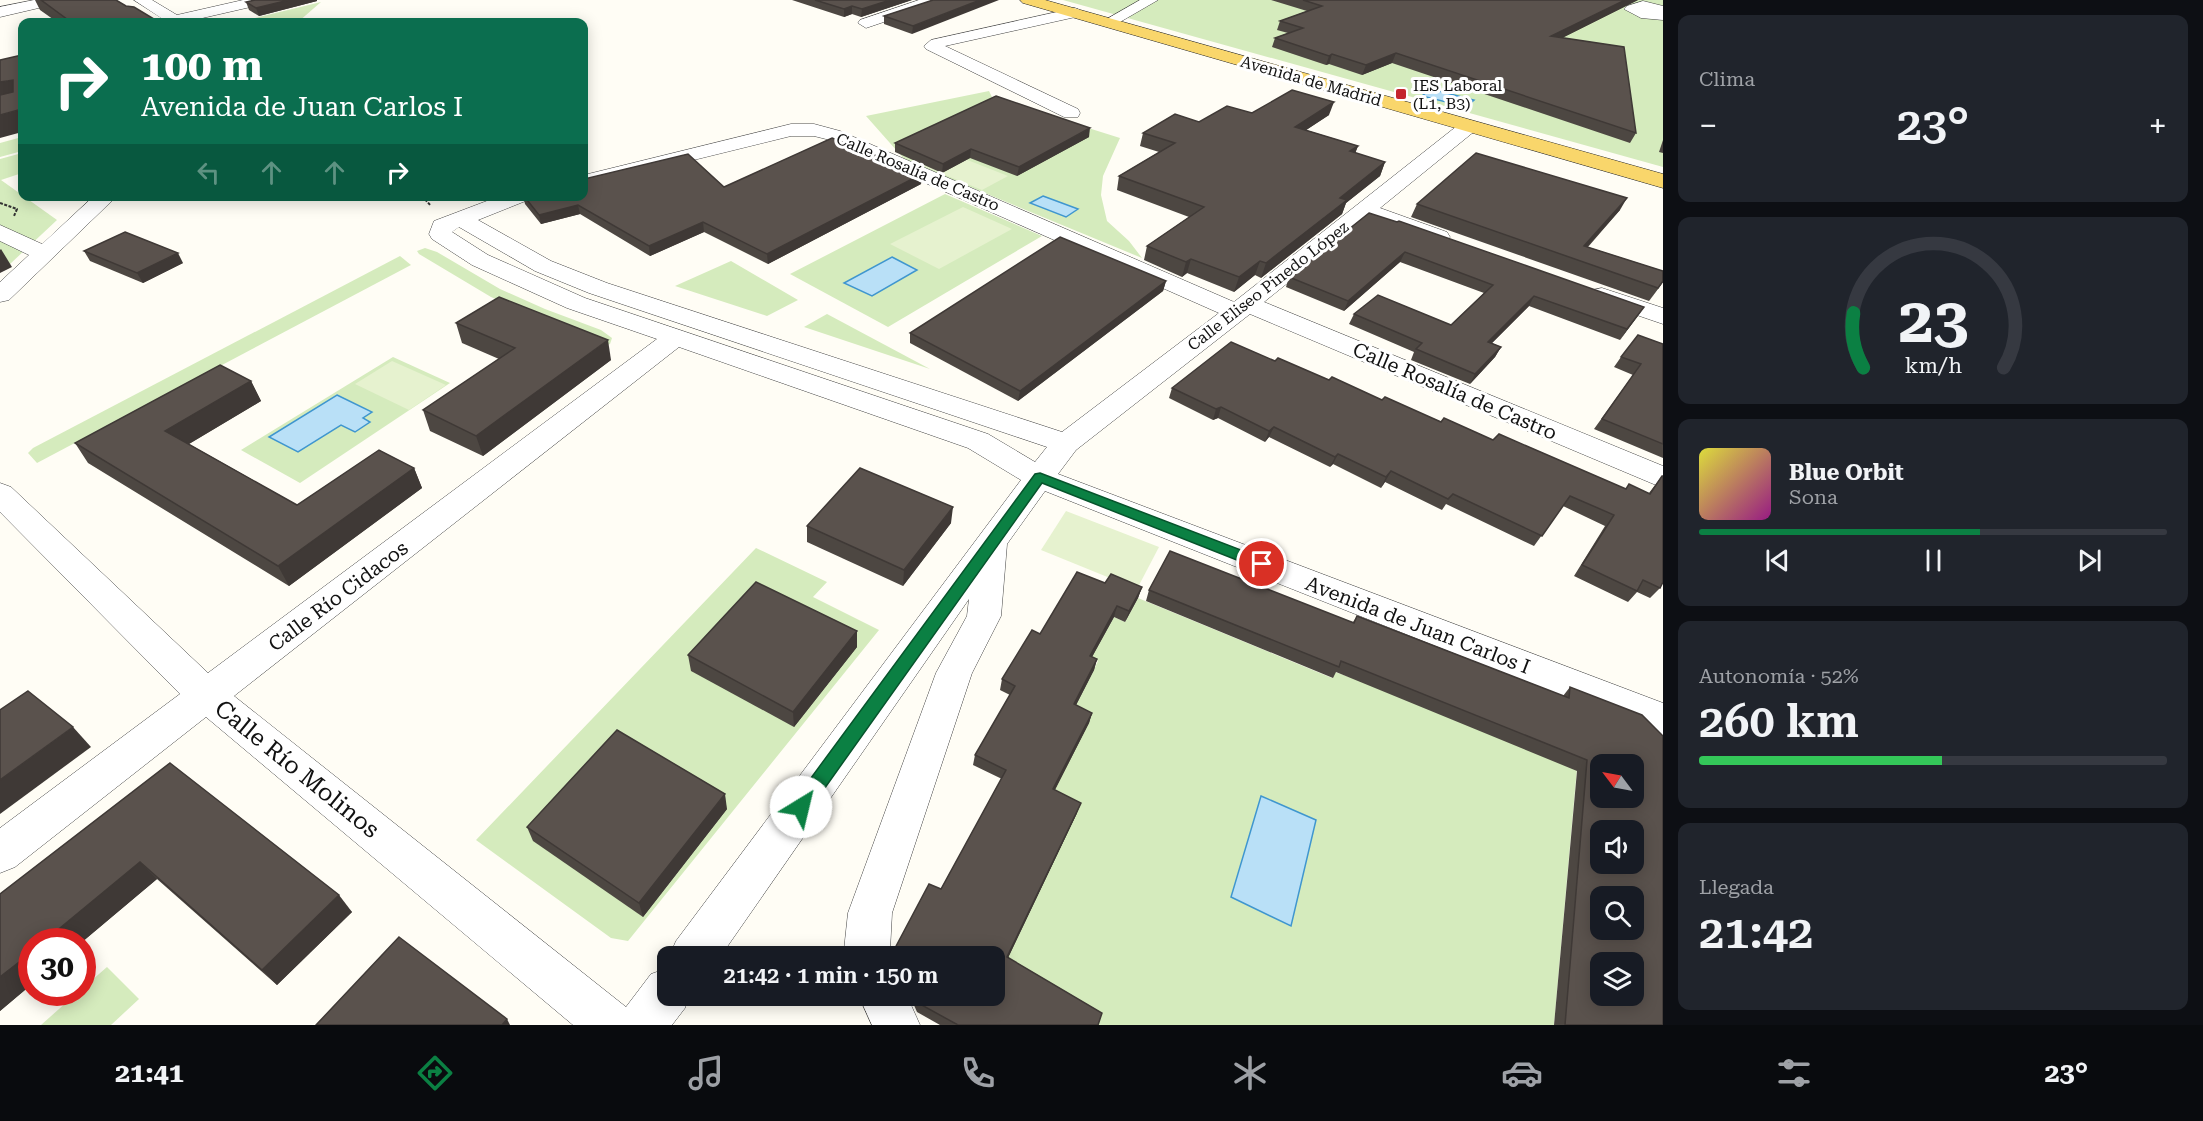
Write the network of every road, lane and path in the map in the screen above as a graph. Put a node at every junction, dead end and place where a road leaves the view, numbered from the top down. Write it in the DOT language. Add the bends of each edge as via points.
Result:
graph roads {
  1 [pos="55,0"];
  2 [pos="141,0"];
  3 [pos="211,0"];
  4 [pos="263,0"];
  5 [pos="934,0"];
  6 [pos="1028,0"];
  7 [pos="1047,0"];
  8 [pos="1151,0"];
  9 [pos="226,8"];
  10 [pos="0,12"];
  11 [pos="1075,13"];
  12 [pos="167,18"];
  13 [pos="186,18"];
  14 [pos="1115,19"];
  15 [pos="867,23"];
  16 [pos="1071,113"];
  17 [pos="1469,126"];
  18 [pos="1663,173"];
  19 [pos="588,180"];
  20 [pos="1663,181"];
  21 [pos="102,201"];
  22 [pos="508,201"];
  23 [pos="1364,210"];
  24 [pos="461,219"];
  25 [pos="0,232"];
  26 [pos="1463,245"];
  27 [pos="44,254"];
  28 [pos="1585,289"];
  29 [pos="0,295"];
  30 [pos="1242,308"];
  31 [pos="1663,316"];
  32 [pos="675,338"];
  33 [pos="1066,443"];
  34 [pos="1040,477"];
  35 [pos="1663,478"];
  36 [pos="0,494"];
  37 [pos="991,544"];
  38 [pos="207,696"];
  39 [pos="1663,720"];
  40 [pos="0,853"];
  41 [pos="700,946"];
  42 [pos="867,946"];
  43 [pos="657,1006"];
  44 [pos="887,1006"];
  45 [pos="610,1025"];
  46 [pos="643,1025"];
  47 [pos="896,1025"];
  1 -- 10 [label="street"];
  2 -- 12 [label="street"];
  3 -- 9 [label="street"];
  4 -- 9 [label="street"];
  5 -- 15 [label="street"];
  6 -- 11 [label="main road, Avenida de Madrid"];
  7 -- 14 [label="main road, Avenida de Madrid"];
  8 -- 14 [label="street"];
  9 -- 13 [label="street"];
  11 -- 16 [label="street" via="932,46"];
  11 -- 17 [label="main road, Avenida de Madrid"];
  14 -- 18 [label="main road, Avenida de Madrid"];
  17 -- 20 [label="main road, Avenida de Madrid"];
  17 -- 23 [label="street, Calle Eliseo Pinedo López"];
  19 -- 30 [label="street, Calle Rosalía de Castro" via="791,130 814,130"];
  21 -- 27 [label="street"];
  22 -- 24 [label="street"];
  23 -- 26 [label="street"];
  23 -- 30 [label="street, Calle Eliseo Pinedo López"];
  24 -- 32 [label="street, Avenida de Juan Carlos I" via="442,226 440,234 480,260 576,303"];
  24 -- 33 [label="street" via="543,266 598,288"];
  25 -- 27 [label="street"];
  27 -- 29 [label="street"];
  28 -- 31 [label="street"];
  30 -- 33 [label="street, Calle Eliseo Pinedo López"];
  30 -- 35 [label="street, Calle Rosalía de Castro"];
  32 -- 34 [label="street, Avenida de Juan Carlos I" via="978,441"];
  32 -- 38 [label="street, Calle Río Cidacos"];
  33 -- 34 [label="street, Calle Eliseo Pinedo López"];
  34 -- 37 [label="street, Calle Eliseo Pinedo López"];
  34 -- 39 [label="street, Avenida de Juan Carlos I"];
  36 -- 38 [label="street, Calle Río Molinos"];
  37 -- 41 [label="street, Calle Eliseo Pinedo López"];
  37 -- 42 [label="street" via="984,616 954,673 870,913"];
  38 -- 40 [label="street, Calle Río Cidacos"];
  38 -- 45 [label="street, Calle Río Molinos"];
  43 -- 46 [label="street"];
  44 -- 47 [label="street"];
}
